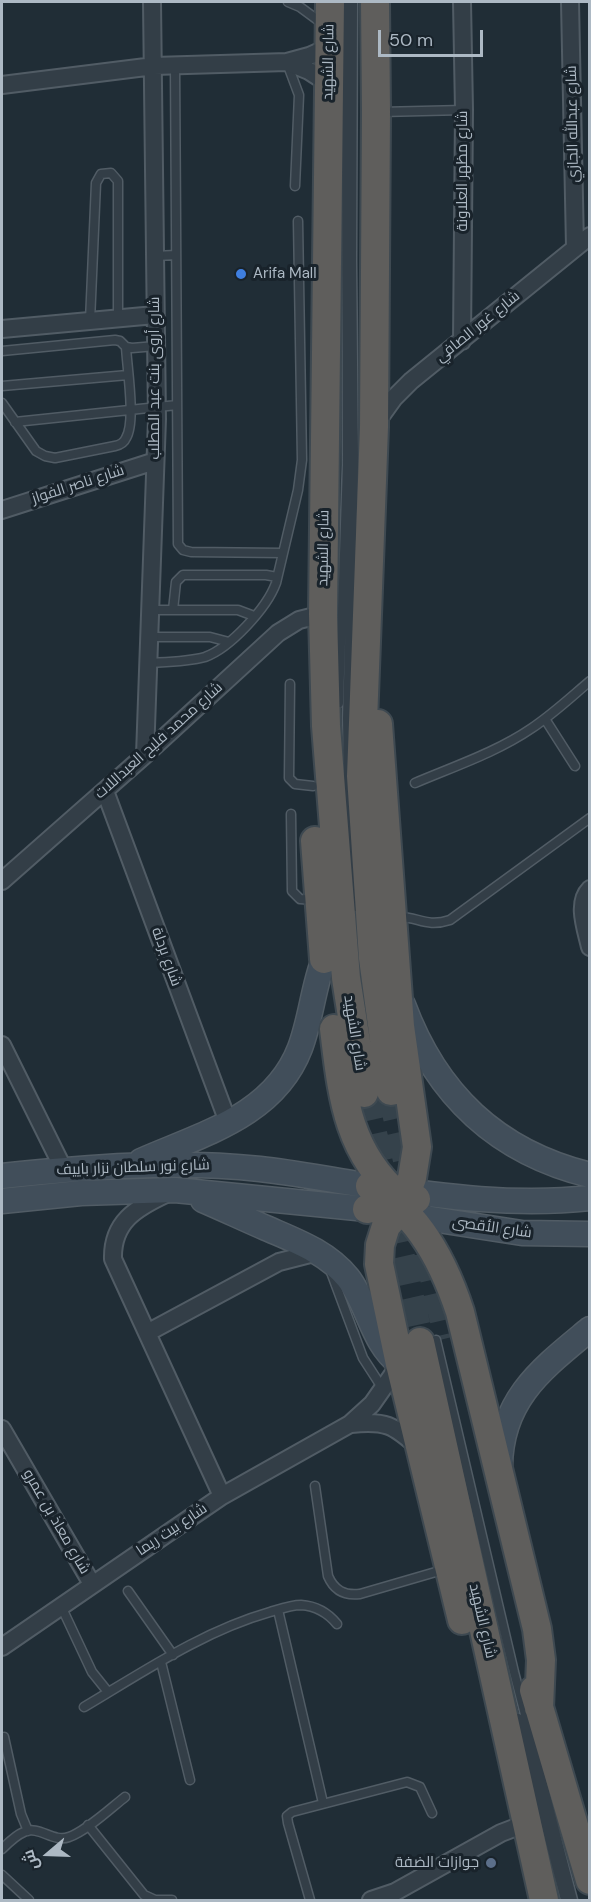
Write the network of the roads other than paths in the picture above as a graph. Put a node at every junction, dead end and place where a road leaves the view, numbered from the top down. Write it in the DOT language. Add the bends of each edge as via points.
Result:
graph roads {
  1 [pos="152,2"];
  2 [pos="288,2"];
  3 [pos="346,2"];
  4 [pos="353,2"];
  5 [pos="375,2"];
  6 [pos="462,2"];
  7 [pos="570,2"];
  8 [pos="300,4"];
  9 [pos="330,26"];
  10 [pos="287,62"];
  11 [pos="175,65"];
  12 [pos="154,66"];
  13 [pos="329,84"];
  14 [pos="2,85"];
  15 [pos="464,110"];
  16 [pos="376,112"];
  17 [pos="295,186"];
  18 [pos="298,221"];
  19 [pos="590,236"];
  20 [pos="575,247"];
  21 [pos="176,255"];
  22 [pos="155,256"];
  23 [pos="155,315"];
  24 [pos="118,319"];
  25 [pos="90,321"];
  26 [pos="2,329"];
  27 [pos="462,341"];
  28 [pos="126,346"];
  29 [pos="156,346"];
  30 [pos="2,351"];
  31 [pos="128,375"];
  32 [pos="2,386"];
  33 [pos="2,403"];
  34 [pos="177,405"];
  35 [pos="157,407"];
  36 [pos="131,410"];
  37 [pos="15,422"];
  38 [pos="374,427"];
  39 [pos="155,460"];
  40 [pos="313,460"];
  41 [pos="2,510"];
  42 [pos="283,553"];
  43 [pos="278,577"];
  44 [pos="150,610"];
  45 [pos="173,610"];
  46 [pos="323,614"];
  47 [pos="254,616"];
  48 [pos="149,638"];
  49 [pos="229,642"];
  50 [pos="364,645"];
  51 [pos="148,663"];
  52 [pos="590,681"];
  53 [pos="290,684"];
  54 [pos="545,719"];
  55 [pos="326,726"];
  56 [pos="145,755"];
  57 [pos="575,766"];
  58 [pos="415,783"];
  59 [pos="313,786"];
  60 [pos="105,791"];
  61 [pos="291,814"];
  62 [pos="590,818"];
  63 [pos="2,881"];
  64 [pos="590,889"];
  65 [pos="318,899"];
  66 [pos="356,911"];
  67 [pos="392,919"];
  68 [pos="590,947"];
  69 [pos="324,959"];
  70 [pos="355,967"];
  71 [pos="398,991"];
  72 [pos="2,1046"];
  73 [pos="377,1059"];
  74 [pos="380,1092"];
  75 [pos="228,1122"];
  76 [pos="130,1166"];
  77 [pos="64,1170"];
  78 [pos="590,1175"];
  79 [pos="2,1176"];
  80 [pos="180,1191"];
  81 [pos="590,1198"];
  82 [pos="2,1201"];
  83 [pos="400,1202"];
  84 [pos="590,1234"];
  85 [pos="318,1252"];
  86 [pos="590,1329"];
  87 [pos="147,1333"];
  88 [pos="433,1340"];
  89 [pos="400,1364"];
  90 [pos="383,1389"];
  91 [pos="350,1425"];
  92 [pos="2,1429"];
  93 [pos="422,1451"];
  94 [pos="500,1477"];
  95 [pos="315,1486"];
  96 [pos="222,1496"];
  97 [pos="450,1568"];
  98 [pos="92,1584"];
  99 [pos="128,1591"];
  100 [pos="61,1606"];
  101 [pos="278,1610"];
  102 [pos="337,1624"];
  103 [pos="2,1647"];
  104 [pos="173,1655"];
  105 [pos="161,1662"];
  106 [pos="496,1682"];
  107 [pos="108,1692"];
  108 [pos="84,1707"];
  109 [pos="539,1708"];
  110 [pos="4,1737"];
  111 [pos="190,1780"];
  112 [pos="125,1797"];
  113 [pos="323,1803"];
  114 [pos="432,1813"];
  115 [pos="88,1824"];
  116 [pos="527,1824"];
  117 [pos="28,1831"];
  118 [pos="2,1849"];
  119 [pos="2,1875"];
  120 [pos="590,1880"];
  121 [pos="392,1896"];
  122 [pos="29,1900"];
  123 [pos="172,1900"];
  124 [pos="310,1900"];
  125 [pos="371,1900"];
  126 [pos="544,1900"];
  127 [pos="565,1900"];
  128 [pos="573,1900"];
  1 -- 12 [label="street, شارع أروى بنت عبد المطلب"];
  2 -- 8 [label="lane"];
  3 -- 70 [label="lane" via="347,465 339,737"];
  4 -- 66 [label="lane" via="354,466 347,738"];
  5 -- 16 [label="highway, شارع الشهيد"];
  6 -- 15 [label="street, شارع مظهر العلاونة"];
  7 -- 20 [label="street, شارع عبدالله الجازي"];
  8 -- 9 [label="lane"];
  9 -- 10 [label="street" via="309,56"];
  9 -- 13 [label="highway, شارع الشهيد"];
  10 -- 11 [label="street"];
  10 -- 13 [label="street"];
  10 -- 17 [label="lane" via="299,95"];
  11 -- 12 [label="street"];
  11 -- 21 [label="lane"];
  12 -- 14 [label="street"];
  12 -- 22 [label="street, شارع أروى بنت عبد المطلب"];
  13 -- 40 [label="highway, شارع الشهيد"];
  15 -- 16 [label="lane"];
  15 -- 27 [label="street, شارع مظهر العلاونة"];
  16 -- 38 [label="highway, شارع الشهيد"];
  18 -- 40 [label="lane"];
  19 -- 20 [label="street, شارع غور الصافي"];
  20 -- 27 [label="street, شارع غور الصافي"];
  21 -- 22 [label="lane"];
  21 -- 34 [label="lane"];
  22 -- 23 [label="street, شارع أروى بنت عبد المطلب"];
  23 -- 24 [label="street"];
  23 -- 29 [label="street, شارع أروى بنت عبد المطلب"];
  24 -- 25 [label="street"];
  24 -- 25 [label="lane" via="118,181 106,172 96,183"];
  25 -- 26 [label="street"];
  27 -- 38 [label="street, شارع غور الصافي" via="402,389"];
  28 -- 29 [label="lane"];
  28 -- 30 [label="lane" via="115,340"];
  28 -- 31 [label="lane"];
  29 -- 35 [label="street, شارع أروى بنت عبد المطلب"];
  31 -- 32 [label="lane"];
  31 -- 36 [label="lane"];
  33 -- 37 [label="lane"];
  34 -- 35 [label="lane"];
  34 -- 42 [label="lane" via="180,547 191,552"];
  35 -- 36 [label="lane"];
  35 -- 39 [label="street, شارع أروى بنت عبد المطلب"];
  36 -- 37 [label="lane"];
  36 -- 37 [label="lane" via="128,434 119,445 55,458 36,451"];
  38 -- 50 [label="highway, شارع الشهيد"];
  39 -- 41 [label="street, شارع ناصر الفواز"];
  39 -- 44 [label="street, شارع أروى بنت عبد المطلب"];
  40 -- 42 [label="lane" via="298,490"];
  40 -- 46 [label="highway, شارع الشهيد"];
  42 -- 43 [label="lane"];
  43 -- 45 [label="lane" via="183,575 176,582"];
  43 -- 47 [label="lane" via="271,595"];
  44 -- 45 [label="lane"];
  44 -- 48 [label="street, شارع أروى بنت عبد المطلب"];
  45 -- 47 [label="lane" via="238,610"];
  46 -- 55 [label="highway, شارع الشهيد"];
  46 -- 56 [label="street, شارع محمد فليح العبداللات" via="299,620 278,633"];
  47 -- 49 [label="lane"];
  48 -- 49 [label="lane" via="210,637"];
  48 -- 51 [label="street, شارع أروى بنت عبد المطلب"];
  49 -- 51 [label="lane" via="205,657"];
  50 -- 67 [label="highway" via="378,722"];
  50 -- 74 [label="highway, شارع الشهيد" via="362,803"];
  51 -- 56 [label="street, شارع أروى بنت عبد المطلب"];
  52 -- 54 [label="lane"];
  53 -- 59 [label="lane" via="289,778 295,784"];
  54 -- 57 [label="lane"];
  54 -- 58 [label="lane" via="502,746"];
  55 -- 59 [label="highway" via="316,756"];
  55 -- 74 [label="highway, شارع الشهيد" via="345,978"];
  56 -- 60 [label="street, شارع محمد فليح العبداللات"];
  59 -- 65 [label="highway"];
  60 -- 63 [label="street, شارع محمد فليح العبداللات"];
  60 -- 75 [label="street, شارع بردلة"];
  61 -- 65 [label="lane" via="292,891 300,899"];
  62 -- 67 [label="lane" via="450,920 427,924 402,917"];
  64 -- 68 [label="street" via="582,904"];
  65 -- 69 [label="highway"];
  67 -- 71 [label="highway"];
  69 -- 75 [label="main road" via="294,1063 260,1104"];
  69 -- 83 [label="highway" via="345,1105 359,1144"];
  71 -- 78 [label="main road" via="430,1062 457,1100 516,1147 562,1168"];
  71 -- 83 [label="highway" via="417,1147 412,1178"];
  72 -- 77 [label="street"];
  73 -- 74 [label="lane"];
  75 -- 76 [label="main road"];
  76 -- 77 [label="main road, شارع نور سلطان نزار باييف"];
  76 -- 83 [label="main road, شارع نور سلطان نزار باييف" via="230,1166"];
  77 -- 79 [label="main road, شارع نور سلطان نزار باييف"];
  80 -- 82 [label="main road, شارع نور سلطان نزار باييف" via="81,1193"];
  80 -- 83 [label="main road, شارع نور سلطان نزار باييف"];
  80 -- 85 [label="main road"];
  80 -- 87 [label="street" via="132,1213 120,1228 113,1249 113,1259"];
  81 -- 83 [label="main road, شارع الأقصى"];
  83 -- 84 [label="main road, شارع الأقصى" via="522,1233"];
  83 -- 89 [label="highway" via="383,1235 380,1264"];
  83 -- 94 [label="highway" via="437,1257 456,1298"];
  85 -- 87 [label="street" via="279,1262"];
  85 -- 89 [label="main road" via="338,1267 356,1289 381,1343"];
  85 -- 90 [label="lane" via="337,1285 366,1363"];
  86 -- 94 [label="main road" via="539,1371 519,1398 502,1444"];
  87 -- 96 [label="street"];
  88 -- 106 [label="highway, شارع الشهيد"];
  88 -- 109 [label="highway"];
  88 -- 127 [label="lane" via="515,1706"];
  88 -- 128 [label="lane"];
  89 -- 90 [label="street, شارع بيت ريما"];
  89 -- 93 [label="highway"];
  90 -- 91 [label="street, شارع بيت ريما"];
  91 -- 93 [label="street, شارع بيت ريما" via="387,1425"];
  91 -- 96 [label="street, شارع بيت ريما"];
  92 -- 98 [label="street, شارع معاذ بن عمرو"];
  93 -- 97 [label="highway"];
  94 -- 109 [label="highway" via="537,1629 541,1660"];
  95 -- 97 [label="lane" via="328,1576 340,1592 360,1594"];
  96 -- 98 [label="street, شارع بيت ريما"];
  97 -- 106 [label="highway" via="467,1634"];
  98 -- 100 [label="street, شارع بيت ريما"];
  99 -- 104 [label="lane"];
  100 -- 103 [label="street, شارع بيت ريما"];
  100 -- 107 [label="lane" via="92,1672"];
  101 -- 102 [label="lane" via="310,1606 325,1612"];
  101 -- 104 [label="lane" via="216,1632"];
  101 -- 113 [label="lane"];
  104 -- 105 [label="lane"];
  105 -- 107 [label="lane"];
  105 -- 111 [label="lane"];
  106 -- 116 [label="highway, شارع الشهيد"];
  107 -- 108 [label="lane"];
  109 -- 120 [label="highway"];
  110 -- 117 [label="lane"];
  112 -- 115 [label="lane"];
  113 -- 114 [label="lane" via="407,1782 420,1787"];
  113 -- 124 [label="lane" via="292,1812 287,1820"];
  115 -- 117 [label="lane" via="66,1838"];
  115 -- 123 [label="lane" via="144,1895"];
  116 -- 121 [label="street" via="501,1833"];
  116 -- 126 [label="highway, شارع الشهيد"];
  117 -- 118 [label="lane"];
  119 -- 122 [label="lane"];
  121 -- 125 [label="street"];
}
